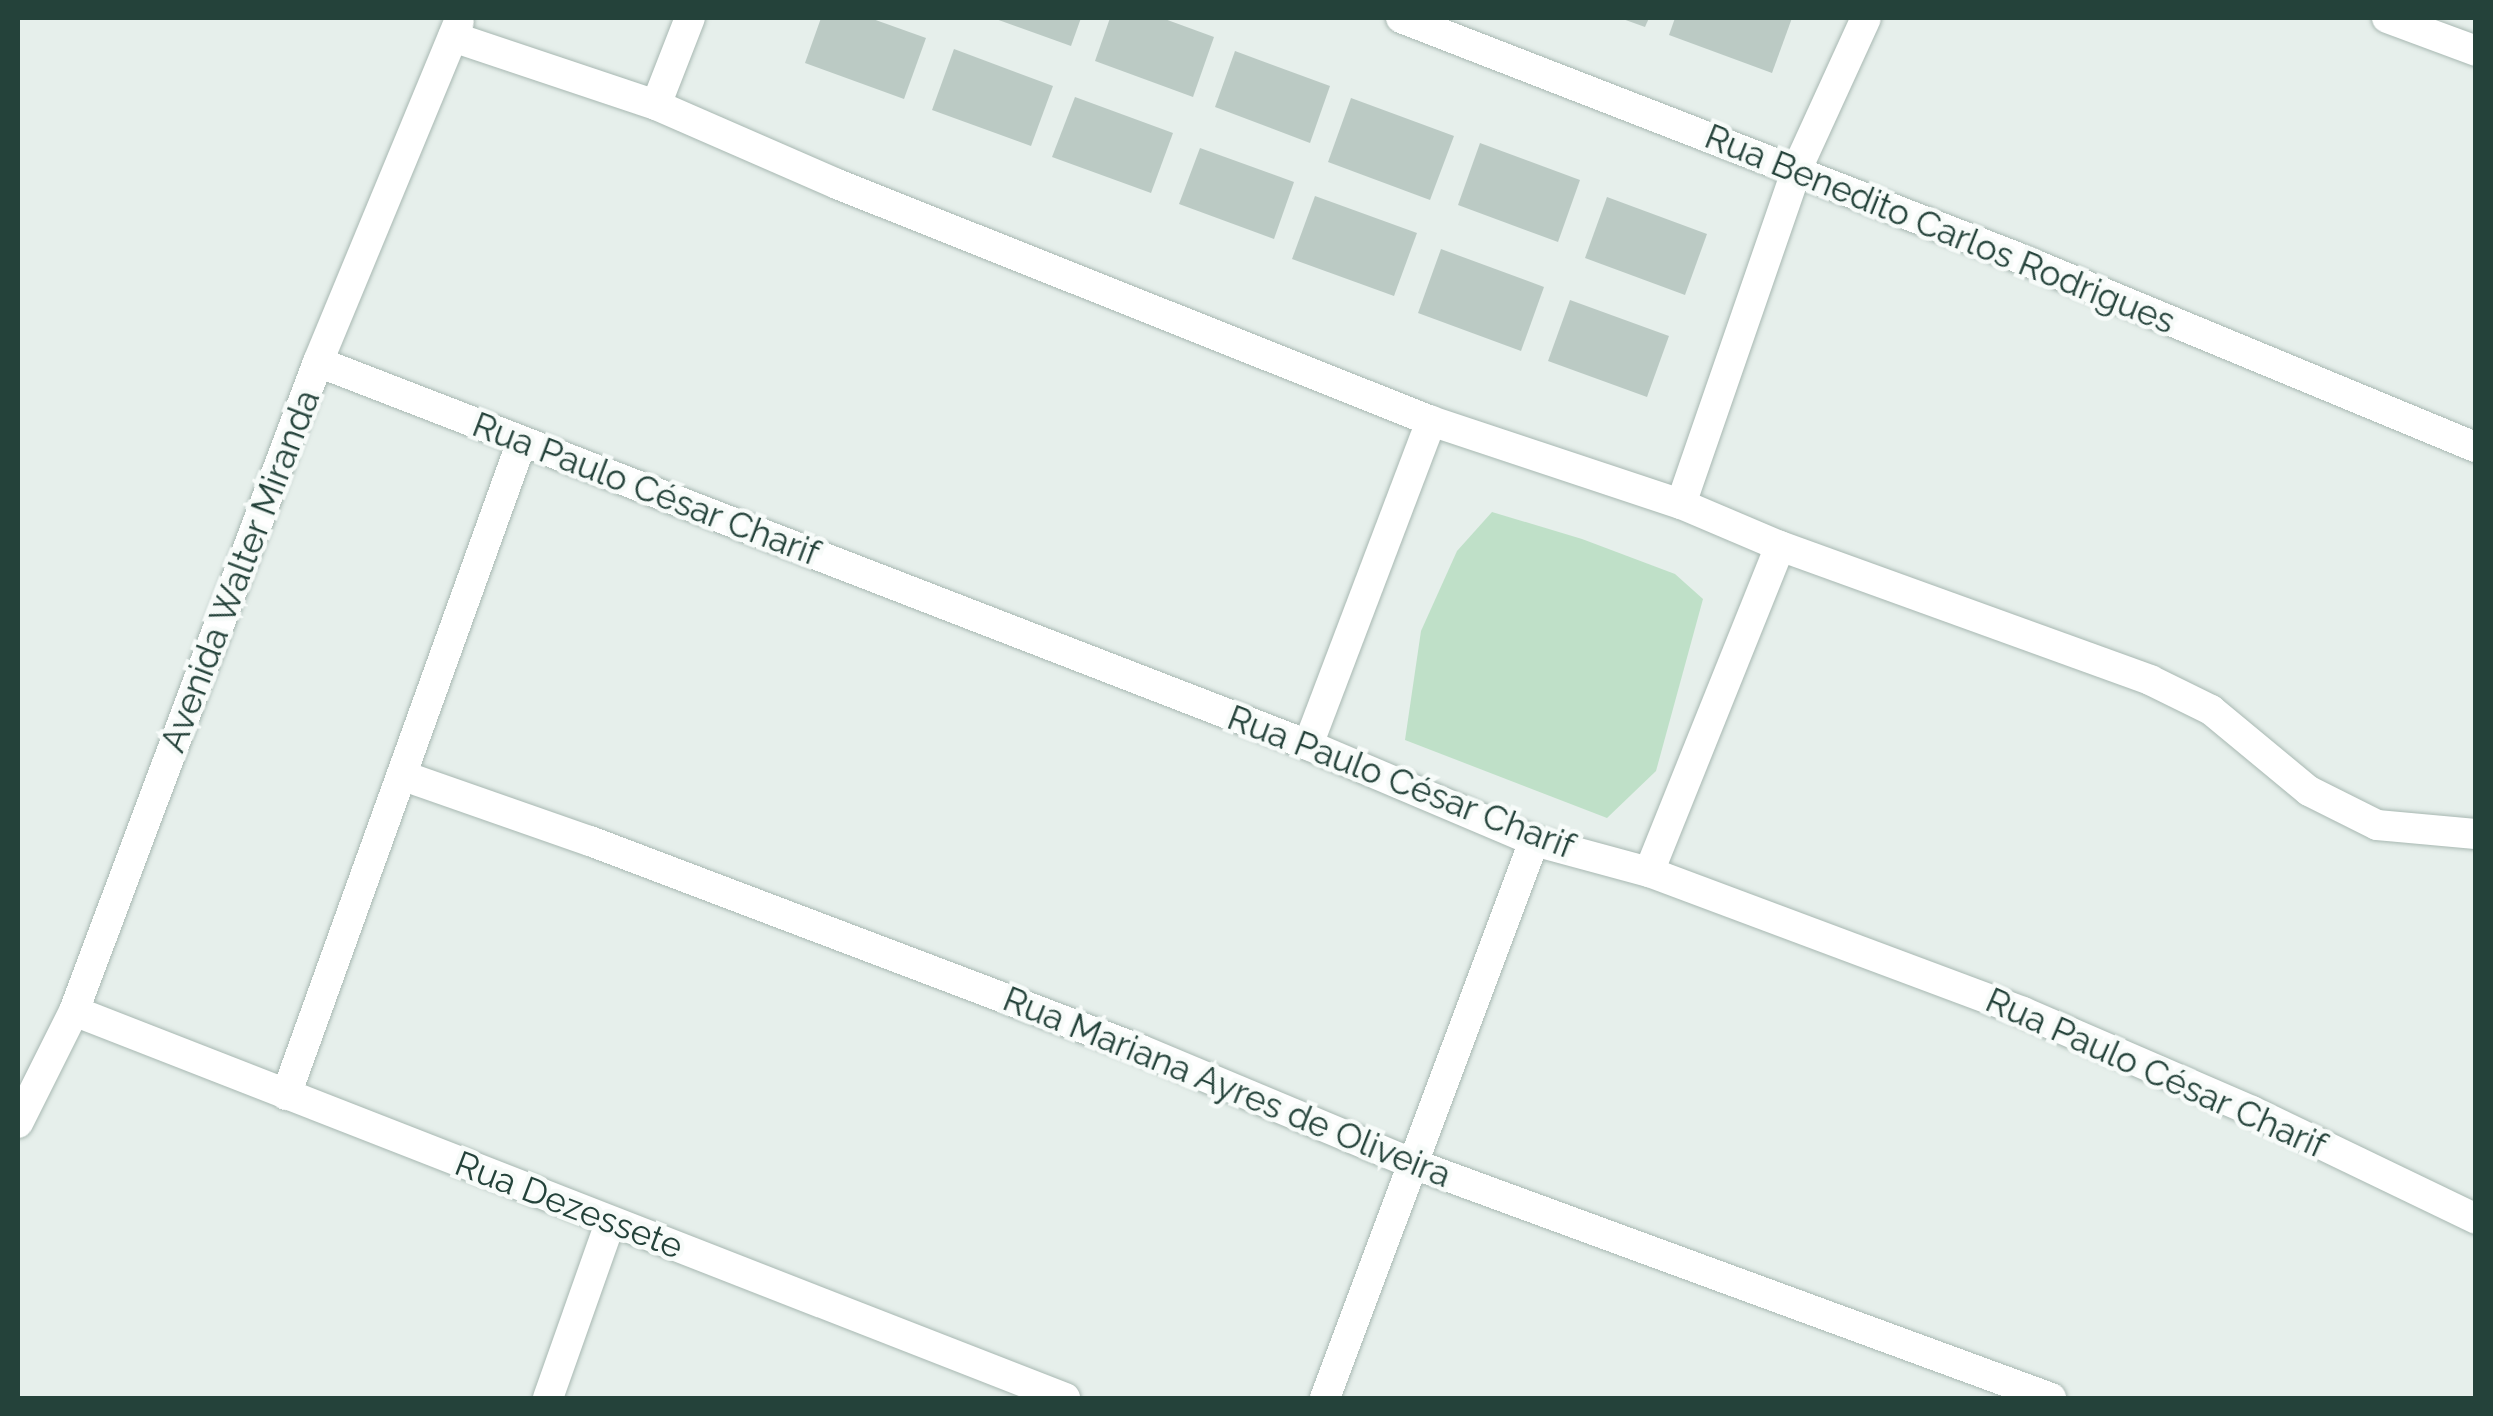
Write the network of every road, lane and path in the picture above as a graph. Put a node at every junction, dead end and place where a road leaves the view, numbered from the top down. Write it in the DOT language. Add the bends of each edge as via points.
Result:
graph roads {
  1 [pos="690,18"];
  2 [pos="1402,18"];
  3 [pos="1866,18"];
  4 [pos="2387,18"];
  5 [pos="457,27"];
  6 [pos="2476,51"];
  7 [pos="656,105"];
  8 [pos="1796,171"];
  9 [pos="318,362"];
  10 [pos="1430,421"];
  11 [pos="522,442"];
  12 [pos="2476,446"];
  13 [pos="1681,504"];
  14 [pos="1780,546"];
  15 [pos="1308,746"];
  16 [pos="404,776"];
  17 [pos="2476,834"];
  18 [pos="1534,841"];
  19 [pos="1649,872"];
  20 [pos="74,1011"];
  21 [pos="286,1094"];
  22 [pos="18,1123"];
  23 [pos="1412,1163"];
  24 [pos="2476,1220"];
  25 [pos="610,1223"];
  26 [pos="548,1398"];
  27 [pos="1065,1398"];
  28 [pos="1325,1398"];
  29 [pos="2050,1398"];
  1 -- 7 [label="street"];
  2 -- 8 [label="street, Rua Benedito Carlos Rodrigues"];
  3 -- 8 [label="street"];
  4 -- 6 [label="street"];
  5 -- 7 [label="street"];
  5 -- 9 [label="street, Avenida Walter Miranda"];
  7 -- 10 [label="street"];
  8 -- 12 [label="street, Rua Benedito Carlos Rodrigues"];
  8 -- 13 [label="street"];
  9 -- 11 [label="street, Rua Paulo César Charif"];
  9 -- 20 [label="street, Avenida Walter Miranda"];
  10 -- 13 [label="street"];
  10 -- 15 [label="street"];
  11 -- 15 [label="street, Rua Paulo César Charif"];
  11 -- 16 [label="street"];
  13 -- 14 [label="street"];
  14 -- 17 [label="street" via="2150,680 2210,710 2346,812 2404,830"];
  14 -- 19 [label="street"];
  15 -- 18 [label="street, Rua Paulo César Charif"];
  16 -- 21 [label="street"];
  16 -- 23 [label="street, Rua Mariana Ayres de Oliveira" via="1122,1043"];
  18 -- 19 [label="street, Rua Paulo César Charif"];
  18 -- 23 [label="street"];
  19 -- 24 [label="street, Rua Paulo César Charif" via="2024,1012 2252,1111"];
  20 -- 21 [label="street, Rua Dezessete"];
  20 -- 22 [label="street, Avenida Walter Miranda"];
  21 -- 25 [label="street, Rua Dezessete"];
  23 -- 28 [label="street"];
  23 -- 29 [label="street, Rua Mariana Ayres de Oliveira"];
  25 -- 26 [label="street"];
  25 -- 27 [label="street, Rua Dezessete"];
}
